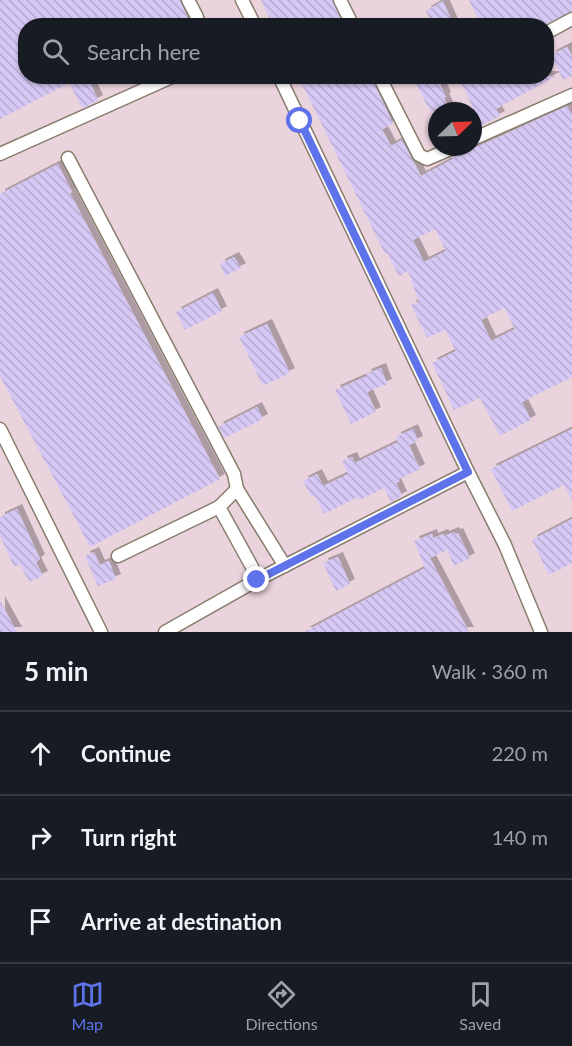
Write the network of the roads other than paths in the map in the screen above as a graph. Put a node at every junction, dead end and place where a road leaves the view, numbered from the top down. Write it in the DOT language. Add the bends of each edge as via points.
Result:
graph roads {
  1 [pos="188,0"];
  2 [pos="242,0"];
  3 [pos="340,0"];
  4 [pos="197,18"];
  5 [pos="251,18"];
  6 [pos="349,18"];
  7 [pos="572,19"];
  8 [pos="554,29"];
  9 [pos="156,84"];
  10 [pos="283,84"];
  11 [pos="383,84"];
  12 [pos="572,95"];
  13 [pos="482,135"];
  14 [pos="0,154"];
  15 [pos="434,156"];
  16 [pos="68,158"];
  17 [pos="0,429"];
  18 [pos="468,472"];
  19 [pos="237,489"];
  20 [pos="219,507"];
  21 [pos="118,555"];
  22 [pos="285,566"];
  23 [pos="257,580"];
  24 [pos="101,632"];
  25 [pos="165,632"];
  26 [pos="541,632"];
  1 -- 4 [label="street"];
  2 -- 5 [label="street"];
  3 -- 6 [label="street"];
  7 -- 8 [label="street"];
  9 -- 14 [label="street"];
  10 -- 18 [label="street"];
  11 -- 15 [label="street" via="419,155 427,159"];
  12 -- 13 [label="street"];
  16 -- 19 [label="street" via="234,474"];
  17 -- 24 [label="street"];
  18 -- 22 [label="street"];
  18 -- 26 [label="street" via="505,544"];
  19 -- 20 [label="street"];
  19 -- 22 [label="street"];
  20 -- 21 [label="street"];
  20 -- 23 [label="street"];
  22 -- 23 [label="street"];
  23 -- 25 [label="street"];
}
